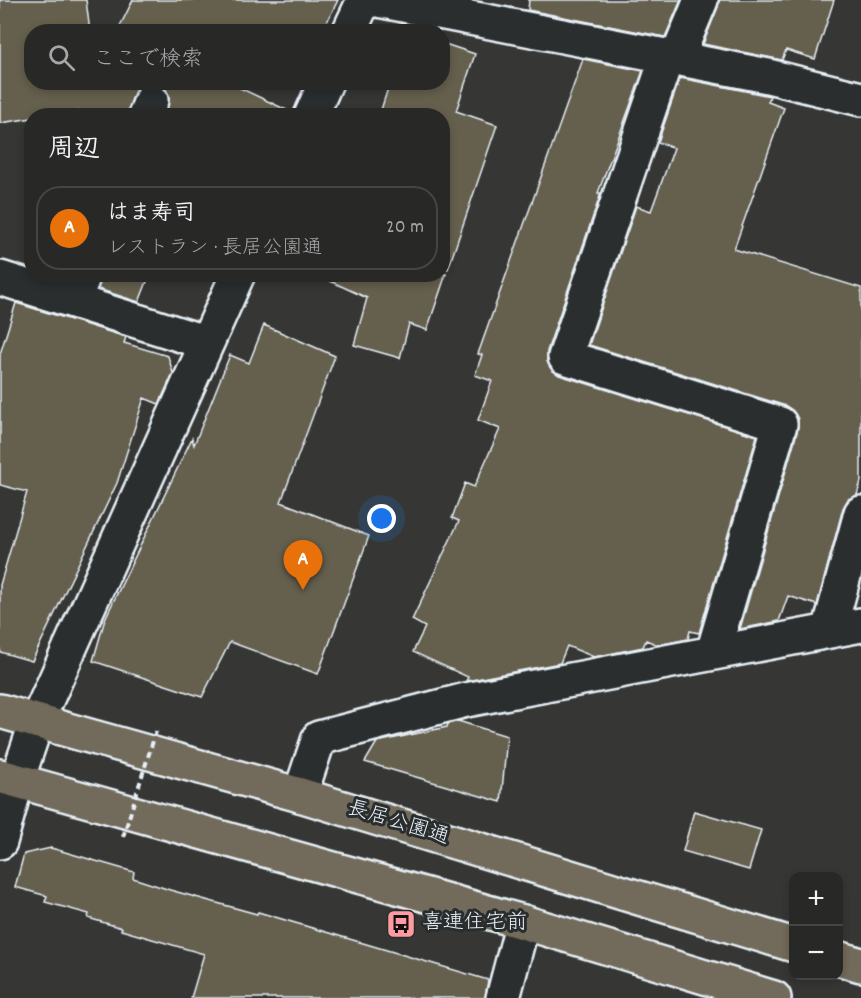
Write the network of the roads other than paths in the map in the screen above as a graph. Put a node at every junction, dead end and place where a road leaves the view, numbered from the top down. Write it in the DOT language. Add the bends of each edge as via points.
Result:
graph roads {
  1 [pos="364,0"];
  2 [pos="378,0"];
  3 [pos="701,0"];
  4 [pos="353,24"];
  5 [pos="672,58"];
  6 [pos="322,90"];
  7 [pos="861,99"];
  8 [pos="315,108"];
  9 [pos="0,278"];
  10 [pos="24,281"];
  11 [pos="32,282"];
  12 [pos="234,282"];
  13 [pos="79,288"];
  14 [pos="207,343"];
  15 [pos="861,513"];
  16 [pos="861,625"];
  17 [pos="829,631"];
  18 [pos="713,653"];
  19 [pos="0,711"];
  20 [pos="37,721"];
  21 [pos="9,778"];
  22 [pos="300,795"];
  23 [pos="0,842"];
  24 [pos="523,922"];
  25 [pos="789,943"];
  26 [pos="843,960"];
  27 [pos="861,965"];
  28 [pos="503,998"];
  29 [pos="774,998"];
  1 -- 4 [label="street"];
  2 -- 5 [label="street"];
  3 -- 5 [label="street"];
  5 -- 7 [label="street"];
  5 -- 18 [label="street" via="565,357 780,424"];
  6 -- 8 [label="street"];
  9 -- 10 [label="street"];
  11 -- 13 [label="street"];
  12 -- 14 [label="street"];
  13 -- 14 [label="street"];
  14 -- 20 [label="street"];
  15 -- 17 [label="street"];
  16 -- 17 [label="street"];
  17 -- 18 [label="street"];
  18 -- 22 [label="street" via="466,700 319,738"];
  19 -- 20 [label="main road, 長居公園通"];
  20 -- 21 [label="street"];
  20 -- 22 [label="main road, 長居公園通"];
  21 -- 23 [label="street"];
  21 -- 24 [label="main road"];
  22 -- 25 [label="main road, 長居公園通"];
  24 -- 28 [label="street"];
  24 -- 29 [label="main road"];
  26 -- 27 [label="main road"];
}
